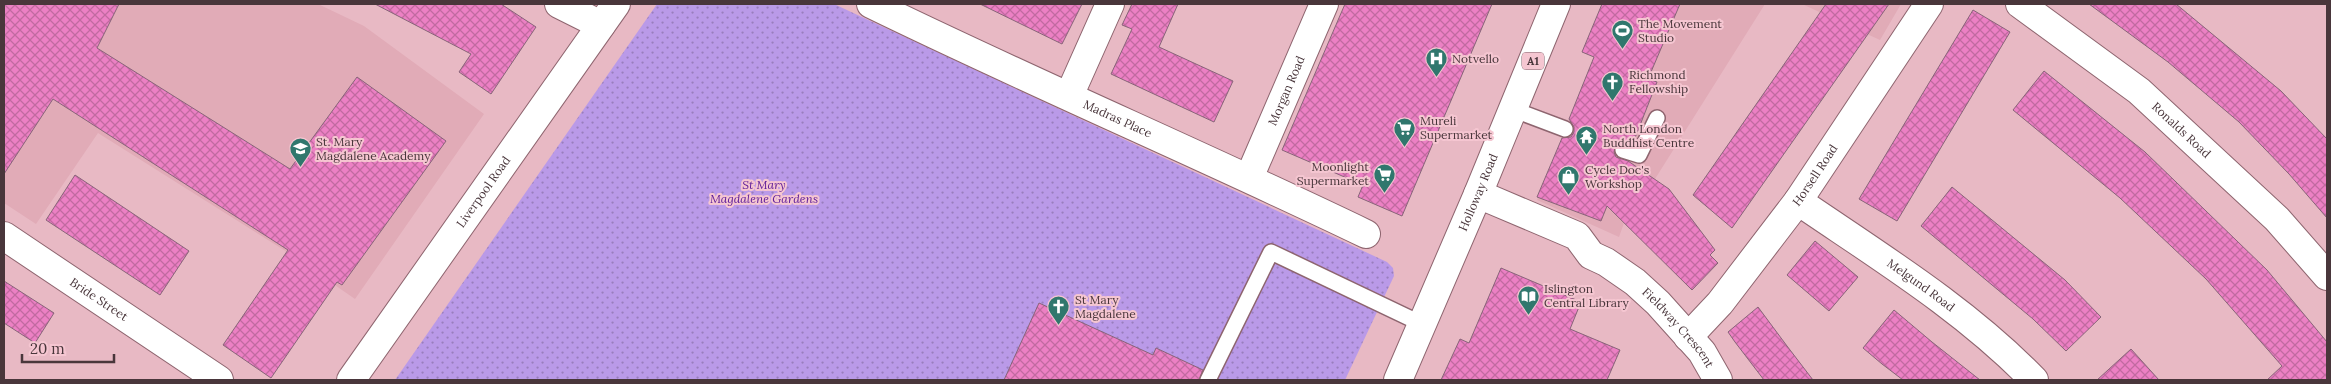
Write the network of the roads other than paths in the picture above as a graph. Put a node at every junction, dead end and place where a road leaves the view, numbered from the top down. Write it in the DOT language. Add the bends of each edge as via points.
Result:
graph roads {
  1 [pos="560,4"];
  2 [pos="871,4"];
  3 [pos="1110,4"];
  4 [pos="1324,4"];
  5 [pos="1556,4"];
  6 [pos="1928,4"];
  7 [pos="2020,4"];
  8 [pos="608,14"];
  9 [pos="1069,96"];
  10 [pos="1512,109"];
  11 [pos="1657,118"];
  12 [pos="1565,129"];
  13 [pos="1623,150"];
  14 [pos="1249,178"];
  15 [pos="1478,194"];
  16 [pos="1798,201"];
  17 [pos="1366,234"];
  18 [pos="4,236"];
  19 [pos="2327,276"];
  20 [pos="1422,324"];
  21 [pos="1688,337"];
  22 [pos="219,380"];
  23 [pos="351,380"];
  24 [pos="1208,380"];
  25 [pos="1398,380"];
  26 [pos="1718,380"];
  27 [pos="2034,380"];
  1 -- 8 [label="main road"];
  2 -- 9 [label="main road, Madras Place"];
  3 -- 9 [label="main road"];
  4 -- 14 [label="main road, Morgan Road"];
  5 -- 10 [label="main road, Holloway Road / A1"];
  6 -- 16 [label="main road, Horsell Road"];
  7 -- 19 [label="main road, Ronalds Road" via="2139,92 2277,219"];
  8 -- 23 [label="main road, Liverpool Road"];
  9 -- 14 [label="main road, Madras Place"];
  10 -- 12 [label="lane"];
  10 -- 15 [label="main road, Holloway Road / A1"];
  11 -- 13 [label="lane" via="1639,155"];
  14 -- 17 [label="main road, Madras Place"];
  15 -- 20 [label="main road, Holloway Road / A1"];
  15 -- 21 [label="main road, Fieldway Crescent" via="1577,236 1591,255 1635,282"];
  16 -- 21 [label="main road, Horsell Road" via="1720,303"];
  16 -- 27 [label="main road, Melgund Road" via="1953,308"];
  18 -- 22 [label="main road, Bride Street"];
  20 -- 24 [label="lane" via="1271,252"];
  20 -- 25 [label="main road, Holloway Road / A1"];
  21 -- 26 [label="main road, Fieldway Crescent" via="1702,352"];
}
